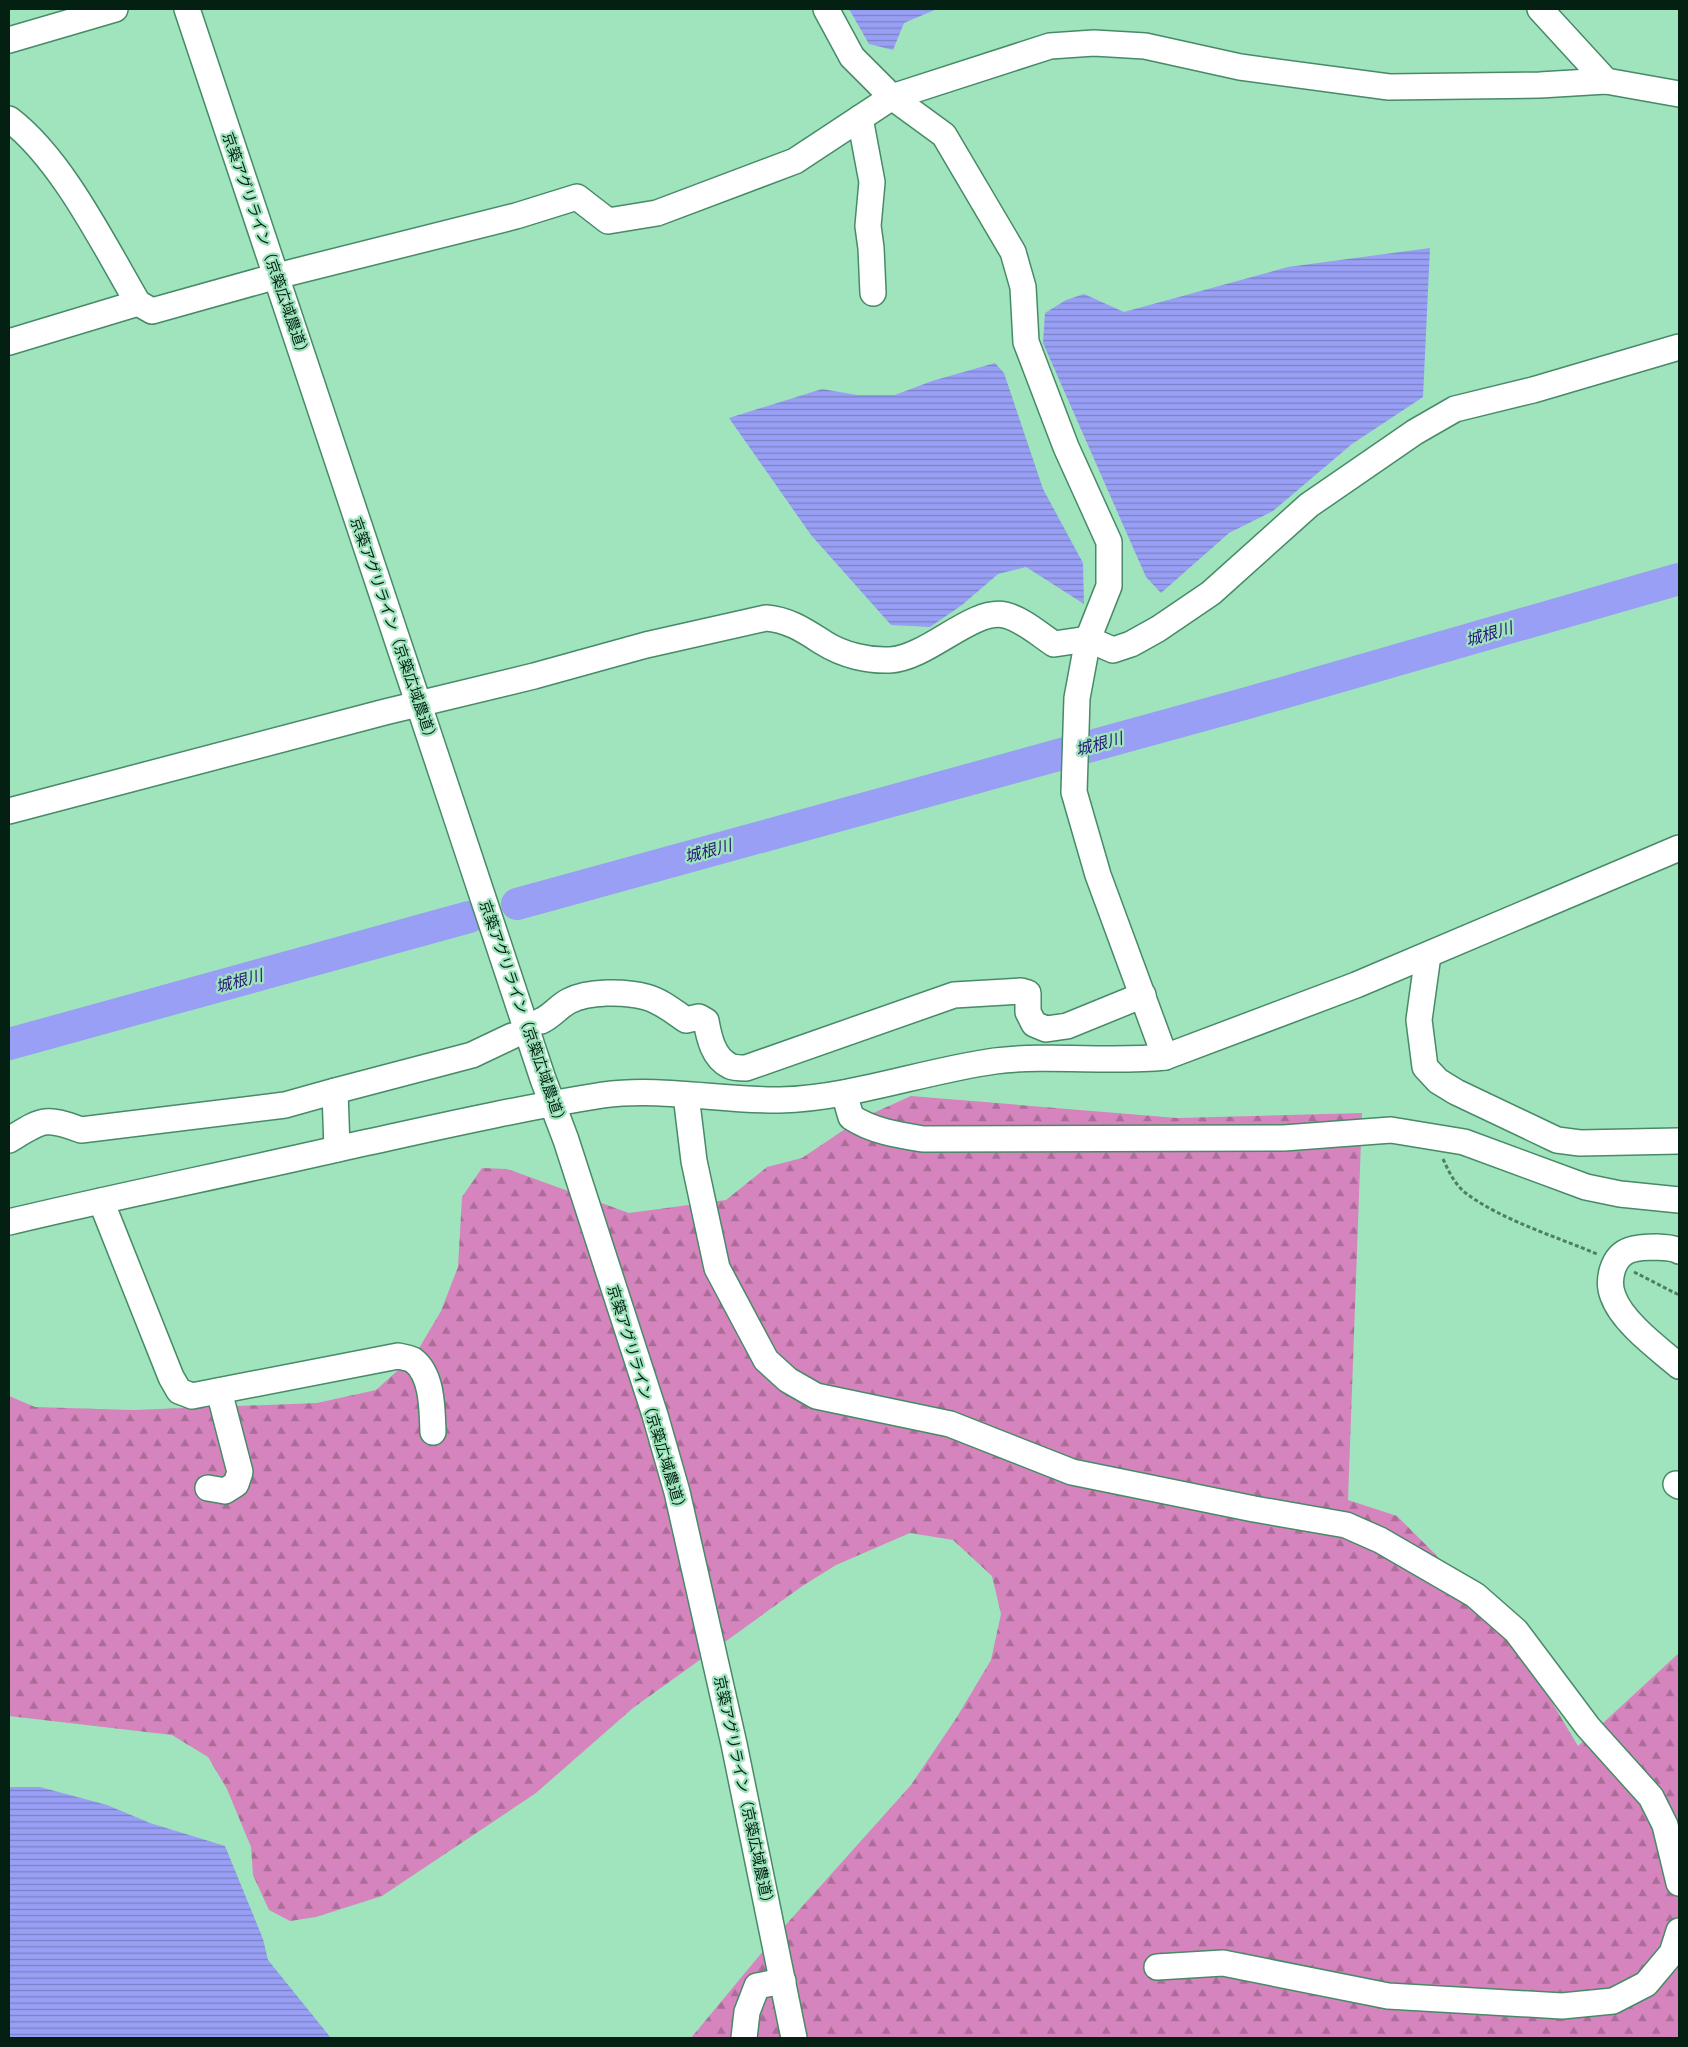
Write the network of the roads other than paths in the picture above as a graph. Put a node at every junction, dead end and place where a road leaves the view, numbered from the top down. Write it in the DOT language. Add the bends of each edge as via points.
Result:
graph roads {
  1 [pos="115,9"];
  2 [pos="187,9"];
  3 [pos="826,9"];
  4 [pos="1540,9"];
  5 [pos="9,40"];
  6 [pos="1606,81"];
  7 [pos="1679,94"];
  8 [pos="892,97"];
  9 [pos="860,118"];
  10 [pos="9,119"];
  11 [pos="277,276"];
  12 [pos="873,293"];
  13 [pos="138,303"];
  14 [pos="9,342"];
  15 [pos="1679,347"];
  16 [pos="1088,639"];
  17 [pos="418,704"];
  18 [pos="9,811"];
  19 [pos="1679,848"];
  20 [pos="1428,955"];
  21 [pos="1143,995"];
  22 [pos="541,1021"];
  23 [pos="512,1036"];
  24 [pos="1165,1057"];
  25 [pos="335,1091"];
  26 [pos="844,1093"];
  27 [pos="686,1095"];
  28 [pos="553,1105"];
  29 [pos="9,1140"];
  30 [pos="1679,1141"];
  31 [pos="337,1149"];
  32 [pos="101,1200"];
  33 [pos="1679,1200"];
  34 [pos="9,1222"];
  35 [pos="1679,1251"];
  36 [pos="1679,1366"];
  37 [pos="219,1391"];
  38 [pos="433,1432"];
  39 [pos="208,1488"];
  40 [pos="1679,1883"];
  41 [pos="1679,1931"];
  42 [pos="1157,1966"];
  43 [pos="783,1981"];
  44 [pos="744,2038"];
  45 [pos="794,2038"];
  1 -- 5 [label="street"];
  2 -- 11 [label="street, 京築アグリライン（京築広域農道）"];
  3 -- 8 [label="street" via="852,57"];
  4 -- 6 [label="street"];
  6 -- 7 [label="street"];
  6 -- 8 [label="street" via="1389,87 1240,67 1144,46 1094,43 1050,46"];
  8 -- 9 [label="street"];
  8 -- 16 [label="street" via="944,135 1012,252 1023,287 1026,342 1066,447 1109,542 1109,586"];
  9 -- 11 [label="street" via="795,161 657,213 608,221 577,197 516,216"];
  9 -- 12 [label="street" via="872,182 868,226"];
  10 -- 13 [label="street" via="24,130 64,179"];
  11 -- 13 [label="street" via="152,311"];
  11 -- 17 [label="street, 京築アグリライン（京築広域農道）"];
  13 -- 14 [label="street"];
  15 -- 16 [label="street" via="1455,409 1415,432 1309,505 1211,592 1158,629 1113,650"];
  16 -- 17 [label="street" via="1054,644 1007,615 987,614 912,656 891,660 869,659 846,653 780,619 766,618 646,645"];
  16 -- 21 [label="street" via="1077,698 1074,792 1098,875"];
  17 -- 18 [label="street"];
  17 -- 28 [label="street, 京築アグリライン（京築広域農道）"];
  19 -- 20 [label="street"];
  20 -- 24 [label="street"];
  20 -- 30 [label="street" via="1418,1020 1425,1068 1438,1081 1556,1140 1580,1143"];
  21 -- 22 [label="street" via="1067,1026 1046,1029 1034,1024 1028,1012 1028,993 954,995 746,1068 730,1066 718,1056 710,1043 706,1021 699,1017 686,1020 645,996 597,992 569,1001"];
  21 -- 24 [label="street"];
  23 -- 25 [label="street" via="472,1055"];
  24 -- 26 [label="street" via="997,1061"];
  25 -- 29 [label="street" via="285,1105 81,1130 56,1121 37,1123"];
  25 -- 31 [label="street"];
  26 -- 27 [label="street" via="779,1100"];
  26 -- 33 [label="street" via="851,1117 862,1125 923,1139 1284,1138 1392,1130 1464,1142 1586,1188"];
  27 -- 28 [label="street" via="605,1095"];
  27 -- 40 [label="street" via="694,1161 717,1268 766,1360 788,1380 816,1396 950,1424 1072,1472 1346,1525 1380,1540 1475,1596 1516,1631 1588,1727 1651,1797 1665,1825"];
  28 -- 31 [label="street"];
  28 -- 43 [label="street, 京築アグリライン（京築広域農道）" via="678,1492"];
  31 -- 32 [label="street"];
  32 -- 34 [label="street"];
  32 -- 37 [label="street" via="179,1391 192,1396"];
  35 -- 36 [label="street" via="1647,1247 1628,1250 1619,1258 1610,1275 1613,1296 1628,1319"];
  37 -- 38 [label="street" via="398,1356 412,1360 422,1371 431,1392"];
  37 -- 39 [label="street" via="240,1472 236,1484 225,1491"];
  41 -- 42 [label="street" via="1672,1953 1646,1984 1613,2001 1562,2006 1388,1996 1223,1963"];
  43 -- 44 [label="street" via="757,1986 747,2012"];
  43 -- 45 [label="street, 京築アグリライン（京築広域農道）"];
}
